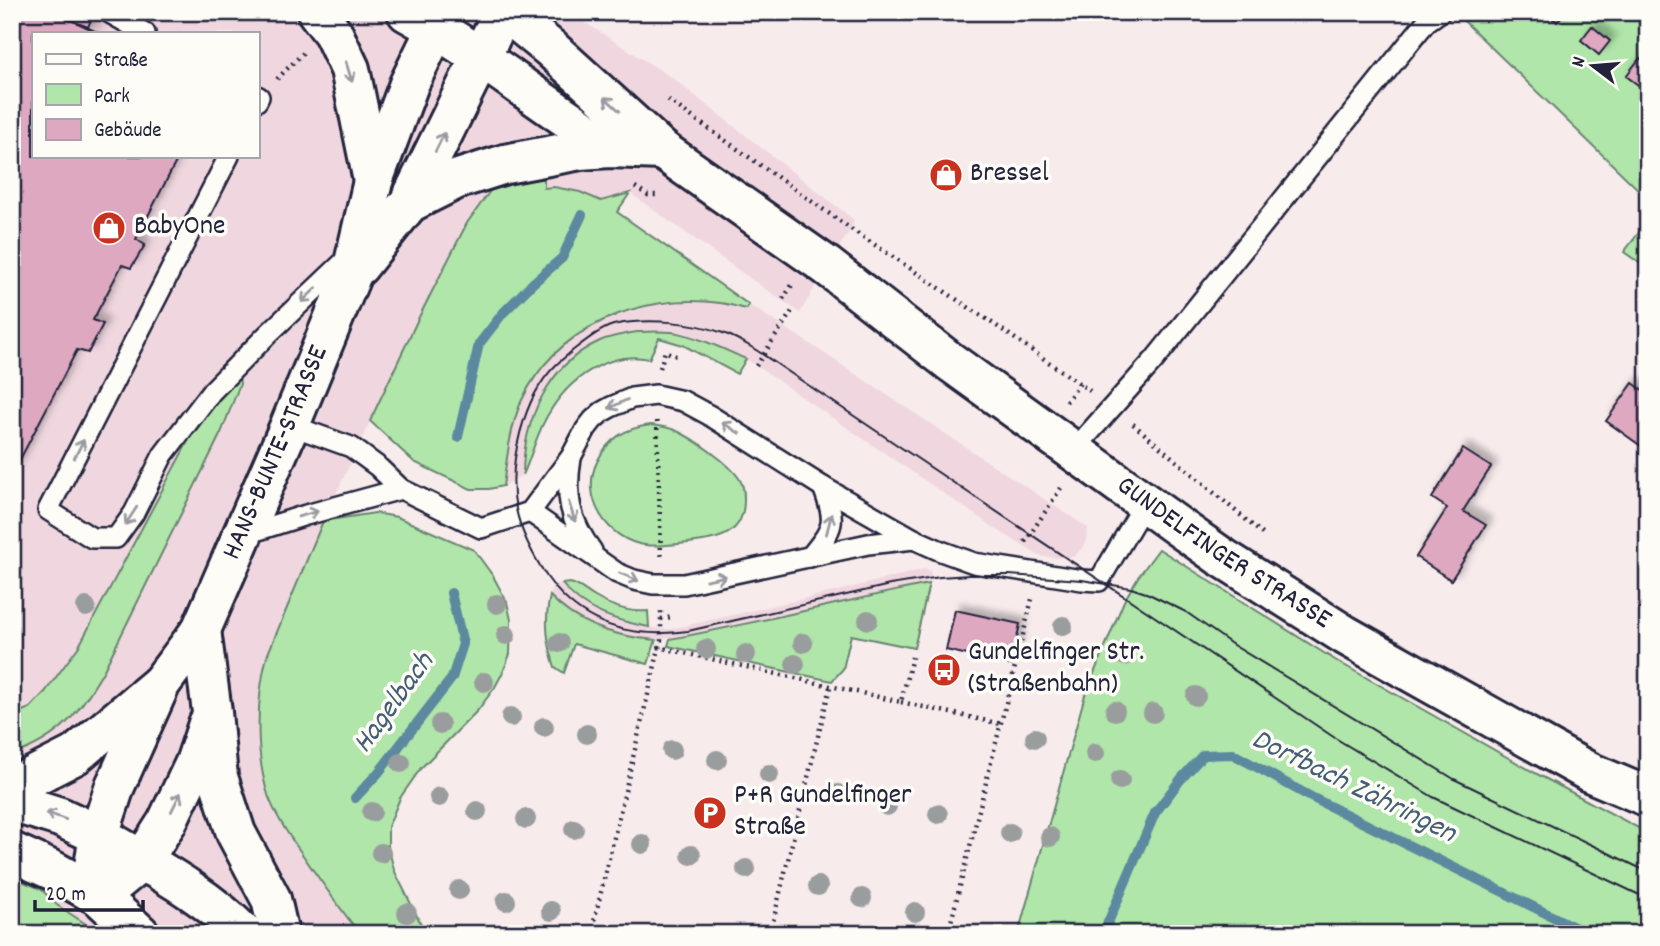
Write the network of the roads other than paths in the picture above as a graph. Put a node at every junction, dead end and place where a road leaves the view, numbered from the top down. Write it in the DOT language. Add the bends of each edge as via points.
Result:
graph roads {
  1 [pos="108,12"];
  2 [pos="504,12"];
  3 [pos="1440,12"];
  4 [pos="429,17"];
  5 [pos="323,20"];
  6 [pos="143,32"];
  7 [pos="481,57"];
  8 [pos="610,148"];
  9 [pos="662,150"];
  10 [pos="228,158"];
  11 [pos="373,181"];
  12 [pos="410,203"];
  13 [pos="355,262"];
  14 [pos="290,425"];
  15 [pos="571,457"];
  16 [pos="1068,468"];
  17 [pos="823,487"];
  18 [pos="401,489"];
  19 [pos="1145,503"];
  20 [pos="530,512"];
  21 [pos="243,535"];
  22 [pos="914,539"];
  23 [pos="810,558"];
  24 [pos="599,560"];
  25 [pos="201,630"];
  26 [pos="161,683"];
  27 [pos="212,712"];
  28 [pos="12,787"];
  29 [pos="1648,797"];
  30 [pos="12,802"];
  31 [pos="99,835"];
  32 [pos="12,852"];
  33 [pos="142,861"];
  34 [pos="95,894"];
  35 [pos="141,934"];
  36 [pos="244,934"];
  37 [pos="279,934"];
  1 -- 6 [label="lane"];
  2 -- 7 [label="main road, HANS-BUNTE-STRASSE"];
  9 -- 2 [label="main road, GUNDELFINGER STRASSE, one-way"];
  3 -- 16 [label="lane" via="1426,22"];
  4 -- 7 [label="main road"];
  4 -- 11 [label="main road, HANS-BUNTE-STRASSE"];
  5 -- 11 [label="main road, one-way" via="350,69"];
  7 -- 8 [label="main road"];
  12 -- 7 [label="main road, HANS-BUNTE-STRASSE, one-way"];
  8 -- 9 [label="main road"];
  8 -- 12 [label="main road" via="505,164 455,180"];
  9 -- 16 [label="main road, GUNDELFINGER STRASSE" via="827,266 949,361"];
  13 -- 10 [label="lane, one-way" via="268,334 212,391 163,455 116,538 92,538 48,510"];
  11 -- 13 [label="main road, HANS-BUNTE-STRASSE"];
  12 -- 13 [label="main road, HANS-BUNTE-STRASSE"];
  13 -- 14 [label="main road, HANS-BUNTE-STRASSE"];
  14 -- 18 [label="lane" via="357,450"];
  14 -- 21 [label="main road, HANS-BUNTE-STRASSE"];
  17 -- 15 [label="lane, one-way" via="701,410 656,395 632,398 602,412 586,429"];
  15 -- 20 [label="lane"];
  15 -- 24 [label="lane, one-way" via="567,485 572,514"];
  16 -- 19 [label="main road, GUNDELFINGER STRASSE"];
  17 -- 22 [label="lane"];
  23 -- 17 [label="lane, one-way" via="832,525"];
  18 -- 20 [label="lane" via="481,528"];
  21 -- 18 [label="lane, one-way"];
  19 -- 22 [label="lane" via="1099,581 974,563"];
  19 -- 29 [label="main road, GUNDELFINGER STRASSE" via="1345,635 1589,772"];
  20 -- 24 [label="lane"];
  21 -- 25 [label="main road, HANS-BUNTE-STRASSE"];
  22 -- 23 [label="lane"];
  24 -- 23 [label="lane, one-way" via="634,580 684,584"];
  25 -- 26 [label="main road, HANS-BUNTE-STRASSE"];
  25 -- 27 [label="main road"];
  26 -- 28 [label="main road" via="75,755"];
  26 -- 31 [label="main road, HANS-BUNTE-STRASSE" via="115,786"];
  33 -- 27 [label="main road, one-way" via="195,763"];
  27 -- 37 [label="main road" via="218,777 236,833 271,899"];
  31 -- 30 [label="main road, one-way"];
  31 -- 33 [label="main road"];
  31 -- 34 [label="main road, HANS-BUNTE-STRASSE"];
  32 -- 34 [label="main road"];
  33 -- 34 [label="main road"];
  33 -- 36 [label="main road" via="188,888"];
  34 -- 35 [label="main road"];
}
